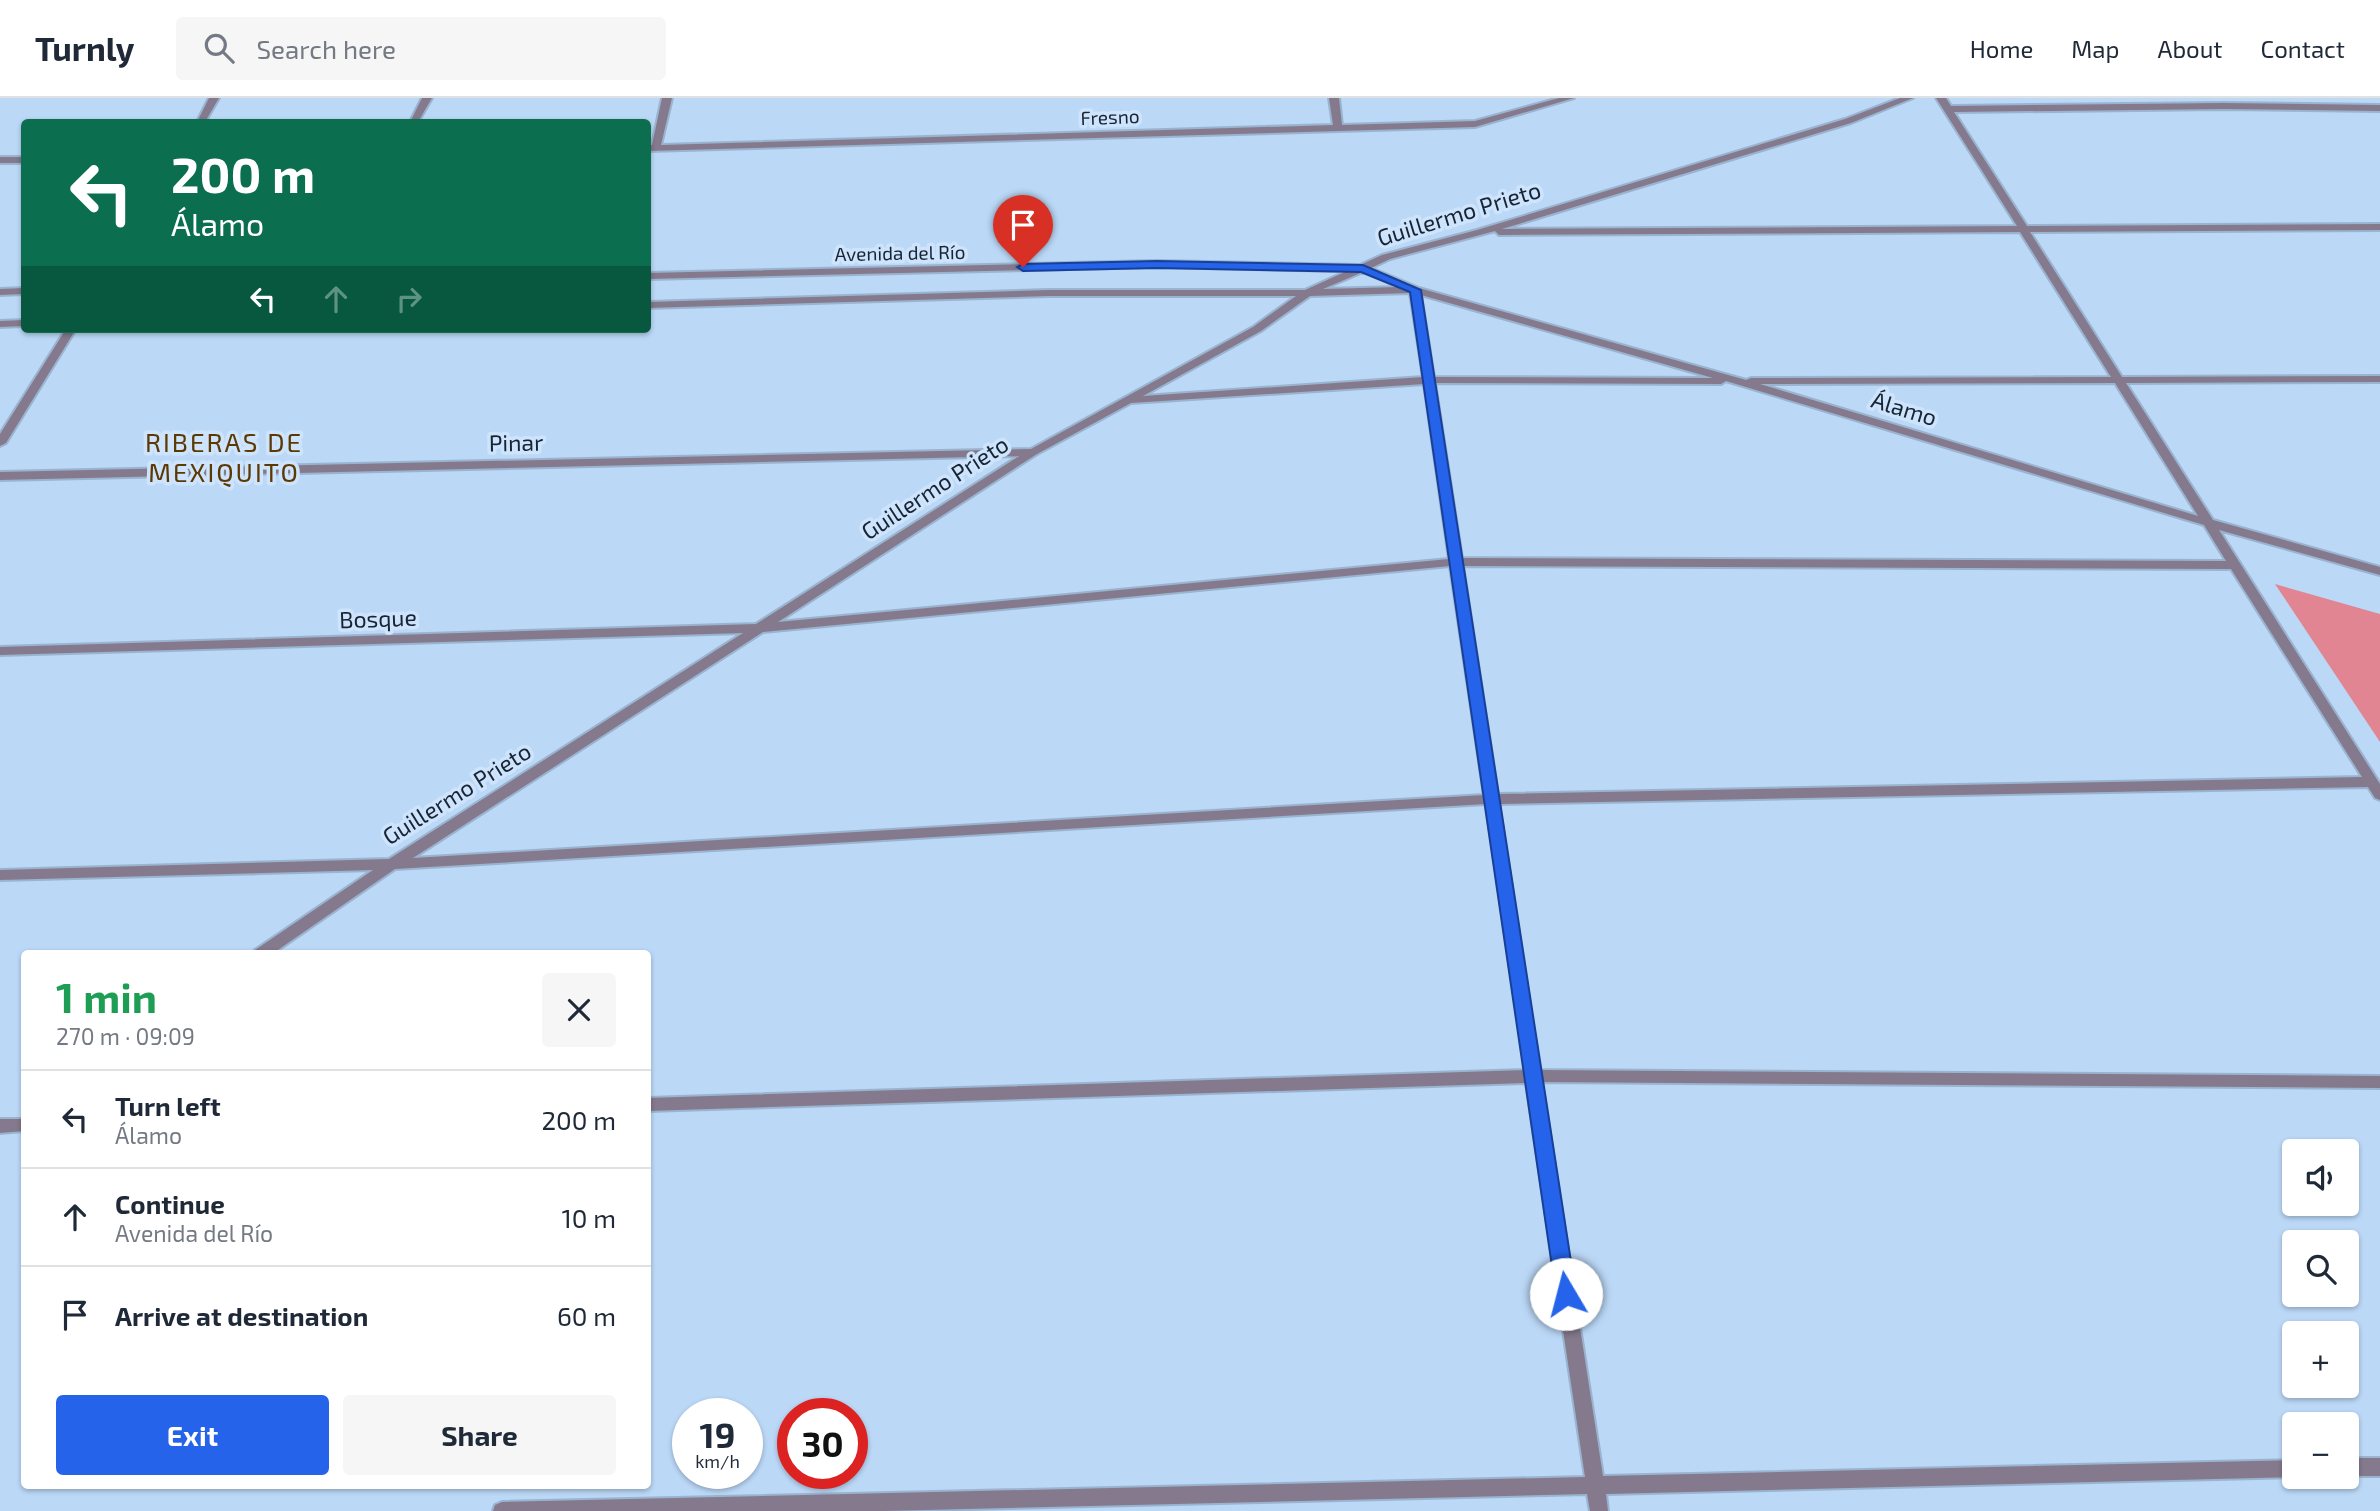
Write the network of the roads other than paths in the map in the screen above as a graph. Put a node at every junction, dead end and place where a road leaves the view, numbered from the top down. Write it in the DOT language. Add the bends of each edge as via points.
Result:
graph roads {
  1 [pos="214,98"];
  2 [pos="427,98"];
  3 [pos="667,98"];
  4 [pos="1334,98"];
  5 [pos="1569,98"];
  6 [pos="1908,98"];
  7 [pos="1941,98"];
  8 [pos="2380,107"];
  9 [pos="1948,109"];
  10 [pos="203,119"];
  11 [pos="416,119"];
  12 [pos="1338,128"];
  13 [pos="652,148"];
  14 [pos="0,160"];
  15 [pos="21,160"];
  16 [pos="2380,227"];
  17 [pos="2024,230"];
  18 [pos="1482,232"];
  19 [pos="1363,268"];
  20 [pos="651,276"];
  21 [pos="1415,290"];
  22 [pos="21,291"];
  23 [pos="0,292"];
  24 [pos="1307,293"];
  25 [pos="651,305"];
  26 [pos="21,323"];
  27 [pos="0,324"];
  28 [pos="69,333"];
  29 [pos="2118,379"];
  30 [pos="2380,379"];
  31 [pos="1429,380"];
  32 [pos="1737,381"];
  33 [pos="1128,400"];
  34 [pos="0,443"];
  35 [pos="1033,452"];
  36 [pos="0,476"];
  37 [pos="2209,523"];
  38 [pos="1456,562"];
  39 [pos="2235,565"];
  40 [pos="2380,572"];
  41 [pos="757,628"];
  42 [pos="0,651"];
  43 [pos="2372,782"];
  44 [pos="2380,795"];
  45 [pos="1492,799"];
  46 [pos="392,864"];
  47 [pos="0,874"];
  48 [pos="266,950"];
  49 [pos="1534,1076"];
  50 [pos="2380,1082"];
  51 [pos="651,1105"];
  52 [pos="21,1115"];
  53 [pos="21,1125"];
  54 [pos="3,1126"];
  55 [pos="2359,1467"];
  56 [pos="2380,1467"];
  57 [pos="2282,1469"];
  58 [pos="1595,1484"];
  59 [pos="502,1511"];
  60 [pos="1599,1511"];
  1 -- 10 [label="street"];
  2 -- 11 [label="street"];
  3 -- 13 [label="street"];
  4 -- 12 [label="street"];
  5 -- 12 [label="street, Fresno" via="1475,124"];
  6 -- 18 [label="street, Guillermo Prieto" via="1848,121"];
  7 -- 9 [label="street"];
  8 -- 9 [label="street"];
  9 -- 17 [label="street"];
  12 -- 13 [label="street, Fresno"];
  14 -- 15 [label="street"];
  16 -- 17 [label="street"];
  17 -- 18 [label="street"];
  17 -- 29 [label="street"];
  18 -- 19 [label="street, Guillermo Prieto" via="1386,257"];
  19 -- 20 [label="street, Avenida del Río" via="1157,264"];
  19 -- 21 [label="street, Álamo"];
  19 -- 24 [label="street, Guillermo Prieto"];
  21 -- 24 [label="street, Álamo"];
  21 -- 31 [label="street"];
  21 -- 32 [label="street, Álamo"];
  22 -- 23 [label="street"];
  24 -- 25 [label="street, Avenida del Río" via="1049,293"];
  24 -- 33 [label="street, Guillermo Prieto" via="1257,329"];
  26 -- 27 [label="street"];
  28 -- 34 [label="street"];
  29 -- 30 [label="street"];
  29 -- 32 [label="street"];
  29 -- 37 [label="street"];
  31 -- 32 [label="street"];
  31 -- 33 [label="street"];
  31 -- 38 [label="street"];
  32 -- 37 [label="street, Álamo"];
  33 -- 35 [label="street, Guillermo Prieto"];
  35 -- 36 [label="street, Pinar"];
  35 -- 41 [label="street, Guillermo Prieto"];
  37 -- 39 [label="street"];
  37 -- 40 [label="street, Álamo"];
  38 -- 39 [label="street, Bosque"];
  38 -- 41 [label="street, Bosque"];
  38 -- 45 [label="street"];
  39 -- 43 [label="street"];
  41 -- 42 [label="street, Bosque"];
  41 -- 46 [label="street, Guillermo Prieto"];
  43 -- 44 [label="street"];
  43 -- 45 [label="street"];
  45 -- 46 [label="street"];
  45 -- 49 [label="street"];
  46 -- 47 [label="street, Guillermo Prieto"];
  46 -- 48 [label="street"];
  49 -- 50 [label="street"];
  49 -- 51 [label="street"];
  49 -- 58 [label="street"];
  52 -- 54 [label="street"];
  53 -- 54 [label="street"];
  55 -- 56 [label="street"];
  57 -- 58 [label="street"];
  58 -- 59 [label="street"];
  58 -- 60 [label="street"];
}
